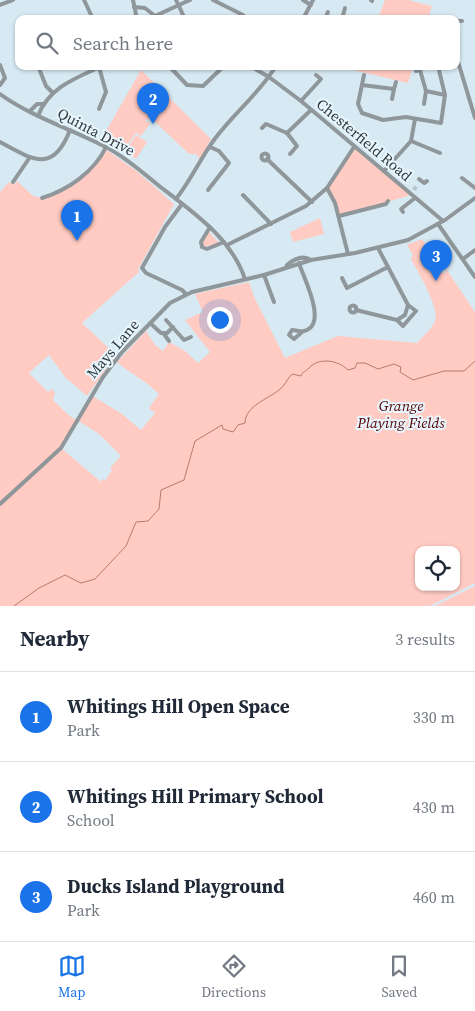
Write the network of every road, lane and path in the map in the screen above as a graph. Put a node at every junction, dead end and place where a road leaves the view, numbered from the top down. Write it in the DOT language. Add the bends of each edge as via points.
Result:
graph roads {
  1 [pos="13,0"];
  2 [pos="84,0"];
  3 [pos="133,0"];
  4 [pos="176,0"];
  5 [pos="190,0"];
  6 [pos="213,0"];
  7 [pos="303,0"];
  8 [pos="312,2"];
  9 [pos="0,5"];
  10 [pos="179,5"];
  11 [pos="134,7"];
  12 [pos="345,8"];
  13 [pos="328,12"];
  14 [pos="91,15"];
  15 [pos="136,15"];
  16 [pos="153,15"];
  17 [pos="159,15"];
  18 [pos="183,15"];
  19 [pos="243,15"];
  20 [pos="306,15"];
  21 [pos="327,15"];
  22 [pos="343,15"];
  23 [pos="0,65"];
  24 [pos="460,68"];
  25 [pos="40,70"];
  26 [pos="95,70"];
  27 [pos="102,70"];
  28 [pos="173,70"];
  29 [pos="220,70"];
  30 [pos="257,70"];
  31 [pos="273,70"];
  32 [pos="420,70"];
  33 [pos="439,70"];
  34 [pos="316,75"];
  35 [pos="364,75"];
  36 [pos="269,77"];
  37 [pos="396,82"];
  38 [pos="362,85"];
  39 [pos="0,86"];
  40 [pos="394,90"];
  41 [pos="426,91"];
  42 [pos="52,92"];
  43 [pos="0,94"];
  44 [pos="445,95"];
  45 [pos="392,99"];
  46 [pos="301,101"];
  47 [pos="43,104"];
  48 [pos="424,104"];
  49 [pos="99,109"];
  50 [pos="311,110"];
  51 [pos="30,111"];
  52 [pos="38,116"];
  53 [pos="475,118"];
  54 [pos="415,119"];
  55 [pos="262,128"];
  56 [pos="70,130"];
  57 [pos="287,133"];
  58 [pos="411,141"];
  59 [pos="0,142"];
  60 [pos="106,147"];
  61 [pos="210,147"];
  62 [pos="354,147"];
  63 [pos="440,153"];
  64 [pos="290,154"];
  65 [pos="30,157"];
  66 [pos="267,159"];
  67 [pos="384,171"];
  68 [pos="462,178"];
  69 [pos="427,181"];
  70 [pos="13,182"];
  71 [pos="417,185"];
  72 [pos="327,188"];
  73 [pos="475,188"];
  74 [pos="208,190"];
  75 [pos="414,190"];
  76 [pos="410,194"];
  77 [pos="243,195"];
  78 [pos="42,198"];
  79 [pos="415,198"];
  80 [pos="475,198"];
  81 [pos="176,199"];
  82 [pos="388,201"];
  83 [pos="312,202"];
  84 [pos="182,204"];
  85 [pos="403,212"];
  86 [pos="339,216"];
  87 [pos="441,223"];
  88 [pos="271,224"];
  89 [pos="210,227"];
  90 [pos="225,244"];
  91 [pos="378,248"];
  92 [pos="475,250"];
  93 [pos="348,254"];
  94 [pos="463,259"];
  95 [pos="311,260"];
  96 [pos="299,264"];
  97 [pos="388,267"];
  98 [pos="286,268"];
  99 [pos="264,275"];
  100 [pos="475,277"];
  101 [pos="342,278"];
  102 [pos="245,279"];
  103 [pos="347,288"];
  104 [pos="342,291"];
  105 [pos="186,294"];
  106 [pos="274,302"];
  107 [pos="408,305"];
  108 [pos="356,310"];
  109 [pos="166,320"];
  110 [pos="397,320"];
  111 [pos="150,323"];
  112 [pos="173,327"];
  113 [pos="302,332"];
  114 [pos="164,334"];
  115 [pos="191,337"];
  116 [pos="184,340"];
  117 [pos="170,341"];
  118 [pos="180,344"];
  119 [pos="0,504"];
  1 -- 9 [label="street"];
  2 -- 14 [label="street"];
  3 -- 11 [label="street"];
  4 -- 10 [label="street"];
  5 -- 10 [label="street"];
  6 -- 19 [label="street"];
  7 -- 8 [label="street"];
  8 -- 20 [label="street"];
  10 -- 17 [label="street"];
  10 -- 18 [label="street"];
  11 -- 15 [label="street"];
  11 -- 16 [label="street" via="145,8"];
  12 -- 22 [label="street"];
  13 -- 21 [label="street"];
  23 -- 39 [label="street" via="5,78"];
  24 -- 53 [label="street"];
  25 -- 42 [label="street"];
  26 -- 42 [label="street"];
  27 -- 49 [label="street" via="106,92"];
  28 -- 29 [label="street" via="188,85 196,86 205,85"];
  30 -- 36 [label="street, Chesterfield Road"];
  31 -- 36 [label="street"];
  32 -- 41 [label="street"];
  33 -- 44 [label="street"];
  34 -- 46 [label="street" via="320,79"];
  35 -- 38 [label="street"];
  36 -- 46 [label="street, Chesterfield Road"];
  36 -- 61 [label="street"];
  37 -- 40 [label="street"];
  38 -- 40 [label="street"];
  38 -- 54 [label="street" via="358,104 362,114 383,120 397,117"];
  40 -- 45 [label="street"];
  41 -- 44 [label="street"];
  41 -- 48 [label="street"];
  42 -- 47 [label="street"];
  43 -- 51 [label="street, Quinta Drive"];
  44 -- 54 [label="street" via="442,123"];
  46 -- 50 [label="street, Chesterfield Road"];
  47 -- 51 [label="street" via="37,104"];
  47 -- 52 [label="street"];
  50 -- 57 [label="street"];
  50 -- 62 [label="street, Chesterfield Road"];
  51 -- 52 [label="street, Quinta Drive"];
  52 -- 56 [label="street, Quinta Drive"];
  54 -- 58 [label="street"];
  55 -- 57 [label="street" via="266,124"];
  56 -- 60 [label="street, Quinta Drive"];
  56 -- 65 [label="street" via="55,156 43,161"];
  57 -- 64 [label="street" via="297,146"];
  58 -- 63 [label="street"];
  58 -- 67 [label="street"];
  59 -- 65 [label="street"];
  60 -- 78 [label="street" via="90,169 64,189"];
  60 -- 81 [label="street, Quinta Drive" via="134,164"];
  61 -- 74 [label="street" via="229,163"];
  61 -- 81 [label="street"];
  62 -- 67 [label="street, Chesterfield Road"];
  62 -- 72 [label="street"];
  65 -- 70 [label="street"];
  66 -- 83 [label="street"];
  67 -- 76 [label="street, Chesterfield Road"];
  68 -- 73 [label="street"];
  69 -- 71 [label="street" via="420,180"];
  72 -- 83 [label="street"];
  72 -- 86 [label="street"];
  75 -- 76 [label="street"];
  76 -- 79 [label="street, Chesterfield Road"];
  77 -- 88 [label="street"];
  79 -- 85 [label="street" via="401,209"];
  79 -- 87 [label="street, Chesterfield Road"];
  80 -- 87 [label="street, Mays Lane"];
  81 -- 84 [label="street, Quinta Drive"];
  82 -- 86 [label="street"];
  83 -- 88 [label="street"];
  84 -- 89 [label="street, Quinta Drive"];
  84 -- 105 [label="street" via="165,226 142,268"];
  86 -- 93 [label="street"];
  87 -- 91 [label="street, Mays Lane" via="408,240"];
  87 -- 94 [label="street, Chesterfield Road"];
  88 -- 90 [label="street"];
  89 -- 90 [label="street, Quinta Drive"];
  89 -- 90 [label="street" via="201,242 202,247 207,249"];
  90 -- 102 [label="street, Quinta Drive"];
  91 -- 93 [label="street, Mays Lane"];
  91 -- 97 [label="street"];
  92 -- 94 [label="street"];
  93 -- 95 [label="street, Mays Lane"];
  94 -- 100 [label="street, Chesterfield Road"];
  95 -- 96 [label="street, Mays Lane"];
  95 -- 98 [label="street, Mays Lane" via="296,259"];
  96 -- 98 [label="street, Mays Lane"];
  96 -- 113 [label="street" via="315,306 313,321"];
  97 -- 103 [label="street"];
  97 -- 107 [label="street"];
  98 -- 99 [label="street, Mays Lane"];
  99 -- 102 [label="street, Mays Lane"];
  99 -- 106 [label="street"];
  101 -- 103 [label="street"];
  102 -- 105 [label="street, Mays Lane"];
  103 -- 104 [label="street"];
  105 -- 111 [label="street, Mays Lane" via="167,304"];
  107 -- 110 [label="street" via="405,315"];
  107 -- 110 [label="street" via="416,311 405,326"];
  108 -- 110 [label="street"];
  109 -- 112 [label="street"];
  111 -- 114 [label="street"];
  111 -- 119 [label="street, Mays Lane" via="103,377 61,448"];
  112 -- 114 [label="street"];
  112 -- 116 [label="street"];
  114 -- 117 [label="street"];
  115 -- 116 [label="street"];
  116 -- 118 [label="street"];
}
